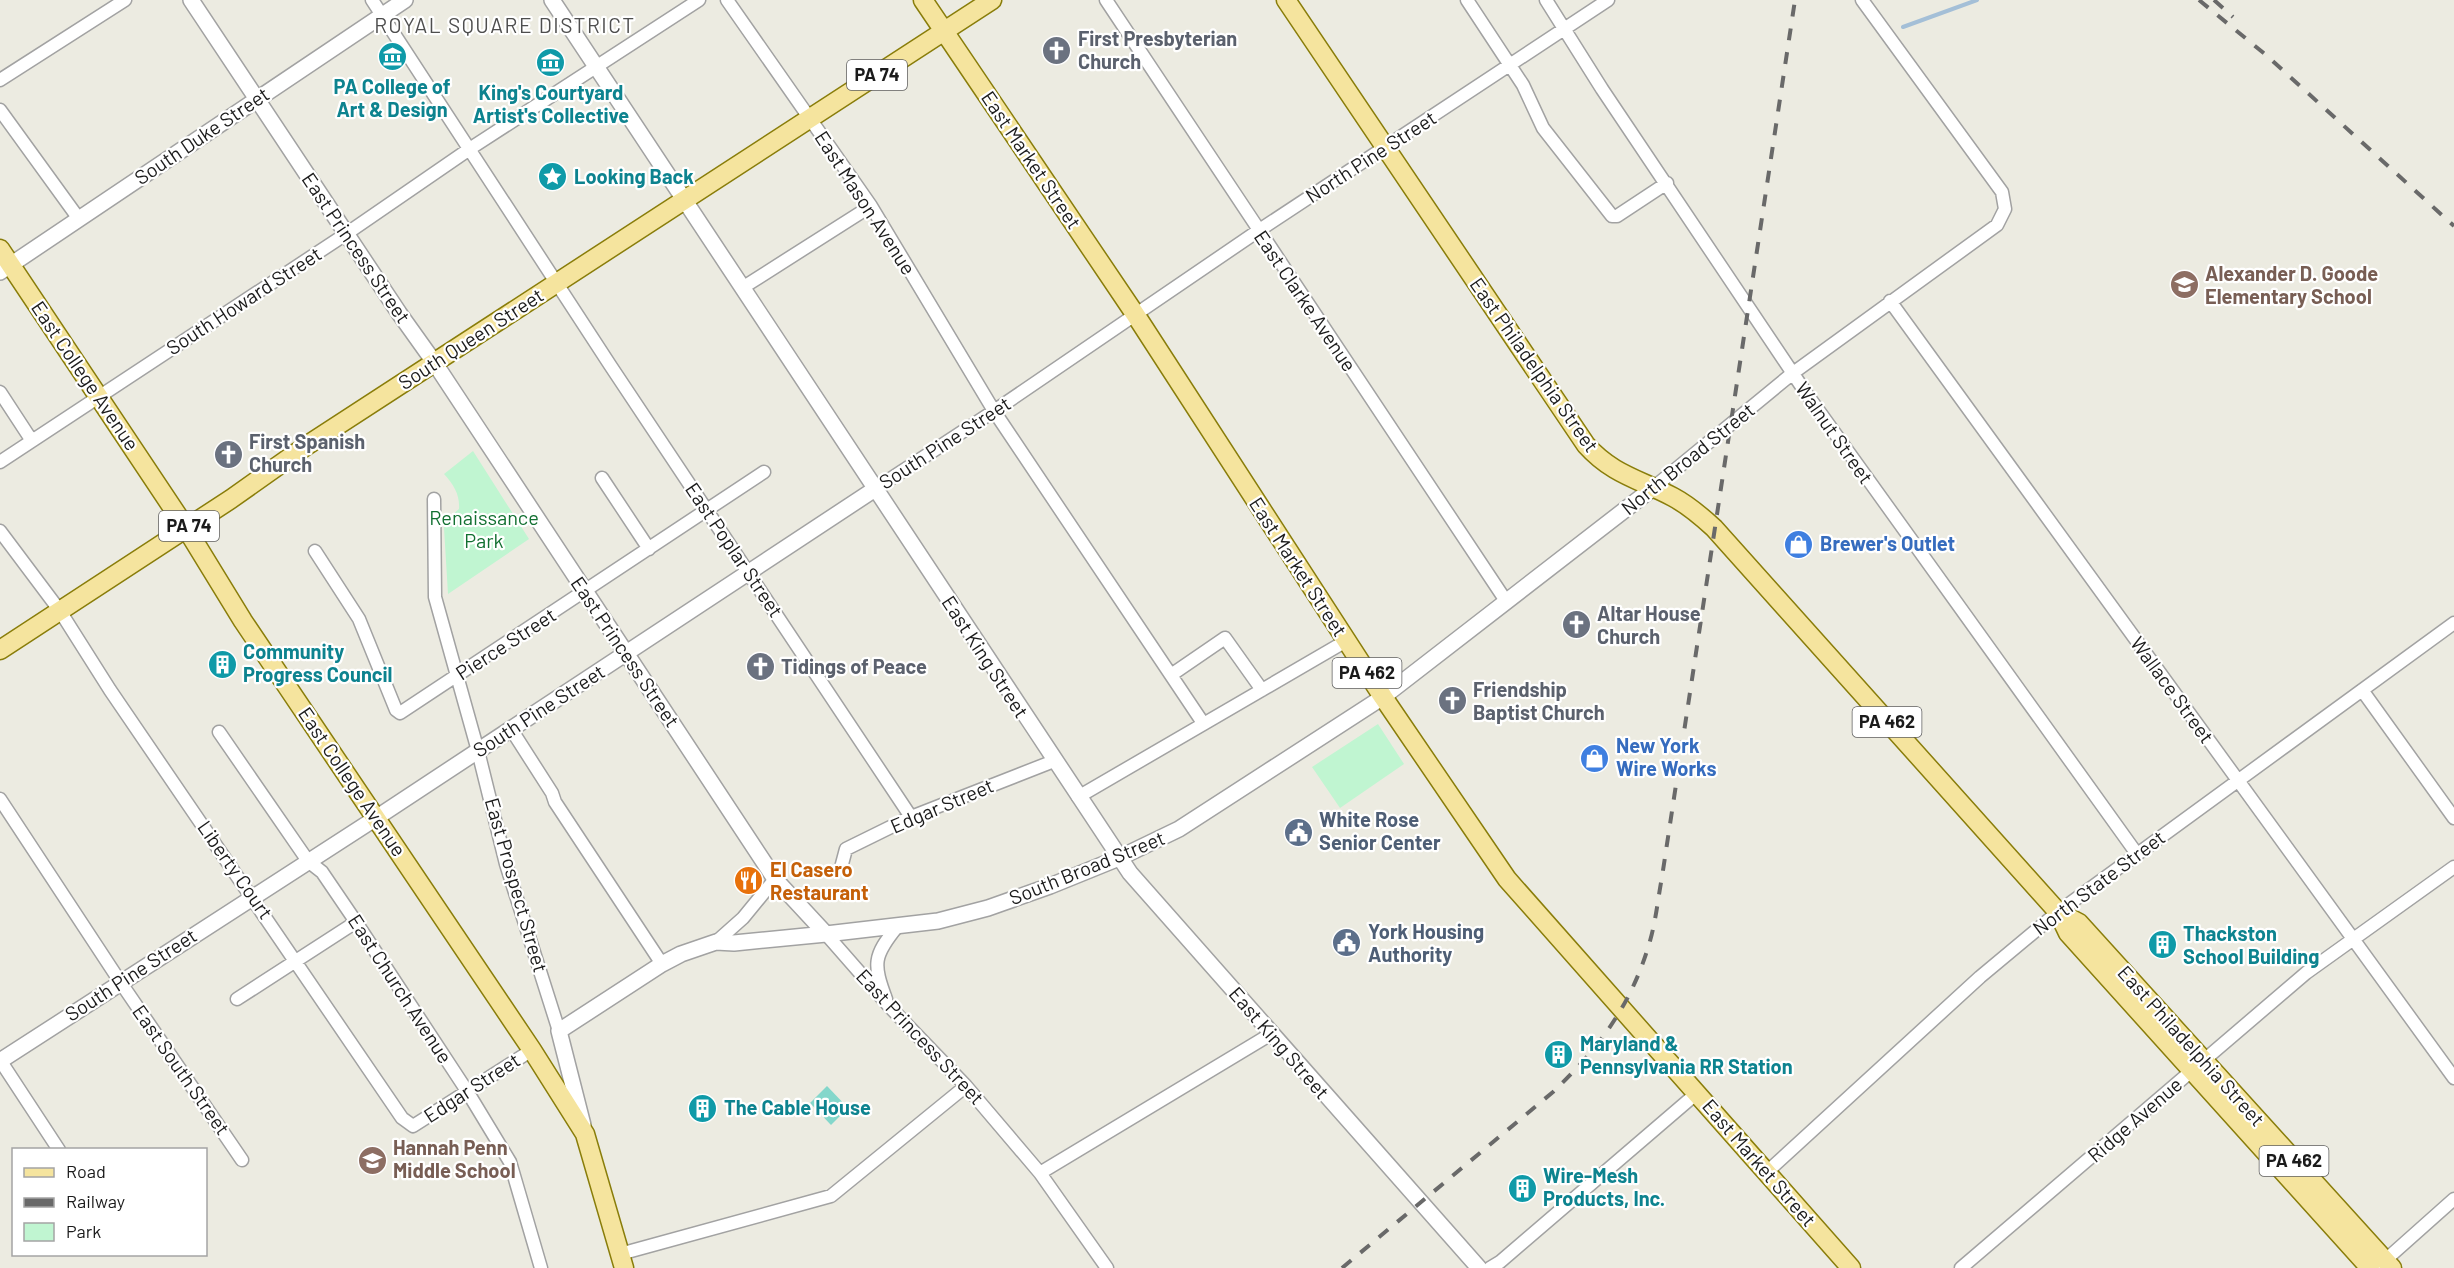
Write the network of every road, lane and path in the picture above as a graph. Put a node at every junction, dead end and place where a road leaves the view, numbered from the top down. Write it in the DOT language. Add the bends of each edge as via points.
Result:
graph roads {
  1 [pos="125,0"];
  2 [pos="191,0"];
  3 [pos="372,0"];
  4 [pos="405,0"];
  5 [pos="552,0"];
  6 [pos="699,0"];
  7 [pos="727,0"];
  8 [pos="923,0"];
  9 [pos="992,0"];
  10 [pos="1106,0"];
  11 [pos="1286,0"];
  12 [pos="1467,0"];
  13 [pos="1546,0"];
  14 [pos="1608,0"];
  15 [pos="1862,0"];
  16 [pos="382,15"];
  17 [pos="1565,27"];
  18 [pos="945,32"];
  19 [pos="1509,64"];
  20 [pos="596,68"];
  21 [pos="0,80"];
  22 [pos="257,99"];
  23 [pos="0,110"];
  24 [pos="810,118"];
  25 [pos="1386,147"];
  26 [pos="471,148"];
  27 [pos="1667,183"];
  28 [pos="685,201"];
  29 [pos="871,206"];
  30 [pos="79,219"];
  31 [pos="1258,231"];
  32 [pos="346,234"];
  33 [pos="0,249"];
  34 [pos="5,268"];
  35 [pos="558,284"];
  36 [pos="742,288"];
  37 [pos="1890,301"];
  38 [pos="1135,314"];
  39 [pos="434,362"];
  40 [pos="1792,373"];
  41 [pos="0,392"];
  42 [pos="99,397"];
  43 [pos="994,411"];
  44 [pos="32,441"];
  45 [pos="0,462"];
  46 [pos="764,472"];
  47 [pos="602,478"];
  48 [pos="1653,488"];
  49 [pos="875,489"];
  50 [pos="434,499"];
  51 [pos="707,510"];
  52 [pos="186,528"];
  53 [pos="0,531"];
  54 [pos="649,549"];
  55 [pos="315,551"];
  56 [pos="749,573"];
  57 [pos="585,592"];
  58 [pos="1506,601"];
  59 [pos="60,611"];
  60 [pos="2454,623"];
  61 [pos="1346,641"];
  62 [pos="0,650"];
  63 [pos="626,654"];
  64 [pos="1171,675"];
  65 [pos="456,676"];
  66 [pos="1262,690"];
  67 [pos="2362,690"];
  68 [pos="1383,697"];
  69 [pos="1203,723"];
  70 [pos="511,729"];
  71 [pos="219,732"];
  72 [pos="478,751"];
  73 [pos="1054,761"];
  74 [pos="2238,780"];
  75 [pos="1078,797"];
  76 [pos="0,800"];
  77 [pos="911,817"];
  78 [pos="376,818"];
  79 [pos="2454,818"];
  80 [pos="2137,854"];
  81 [pos="1119,858"];
  82 [pos="308,861"];
  83 [pos="842,864"];
  84 [pos="2454,867"];
  85 [pos="775,879"];
  86 [pos="254,897"];
  87 [pos="2058,912"];
  88 [pos="356,922"];
  89 [pos="897,927"];
  90 [pos="826,934"];
  91 [pos="2352,939"];
  92 [pos="716,942"];
  93 [pos="297,961"];
  94 [pos="663,964"];
  95 [pos="121,983"];
  96 [pos="237,999"];
  97 [pos="889,1006"];
  98 [pos="559,1031"];
  99 [pos="1271,1034"];
  100 [pos="531,1050"];
  101 [pos="0,1061"];
  102 [pos="2198,1066"];
  103 [pos="2454,1078"];
  104 [pos="966,1086"];
  105 [pos="467,1091"];
  106 [pos="1697,1093"];
  107 [pos="413,1126"];
  108 [pos="585,1134"];
  109 [pos="58,1148"];
  110 [pos="242,1160"];
  111 [pos="1767,1172"];
  112 [pos="1040,1173"];
  113 [pos="2454,1199"];
  114 [pos="622,1261"];
  115 [pos="2381,1266"];
  116 [pos="541,1268"];
  117 [pos="1107,1268"];
  118 [pos="1479,1268"];
  119 [pos="1490,1268"];
  120 [pos="1851,1268"];
  121 [pos="1961,1268"];
  1 -- 21 [label="street"];
  2 -- 22 [label="street, East Princess Street"];
  3 -- 16 [label="street, East Poplar Street"];
  4 -- 16 [label="street, South Duke Street"];
  5 -- 20 [label="street, East King Street"];
  6 -- 20 [label="street, South Howard Street"];
  7 -- 24 [label="street, East Mason Avenue"];
  8 -- 18 [label="main road, East Market Street"];
  9 -- 18 [label="main road, PA 74"];
  10 -- 31 [label="street, East Clarke Avenue"];
  11 -- 25 [label="main road, East Philadelphia Street / PA 462"];
  12 -- 19 [label="street"];
  13 -- 17 [label="street, Walnut Street"];
  14 -- 17 [label="street, North Pine Street"];
  15 -- 37 [label="street, North Broad Street" via="2002,192 2005,209 1997,225"];
  16 -- 22 [label="street, South Duke Street"];
  16 -- 26 [label="street, East Poplar Street"];
  17 -- 19 [label="street, North Pine Street"];
  17 -- 27 [label="street, Walnut Street"];
  18 -- 24 [label="main road, South Queen Street / PA 74"];
  18 -- 38 [label="main road, East Market Street / PA 462"];
  19 -- 25 [label="street, North Pine Street"];
  19 -- 27 [label="street" via="1543,128 1614,217"];
  20 -- 26 [label="street, South Howard Street"];
  20 -- 28 [label="street, East King Street"];
  22 -- 30 [label="street, South Duke Street"];
  22 -- 32 [label="street, East Princess Street"];
  23 -- 30 [label="street"];
  24 -- 28 [label="main road, South Queen Street / PA 74"];
  24 -- 29 [label="street, East Mason Avenue"];
  25 -- 31 [label="street, North Pine Street"];
  25 -- 48 [label="main road, East Philadelphia Street / PA 462" via="1586,445 1613,470"];
  26 -- 32 [label="street, South Howard Street"];
  26 -- 35 [label="street, East Poplar Street"];
  27 -- 40 [label="street, Walnut Street"];
  28 -- 35 [label="main road, South Queen Street / PA 74"];
  28 -- 36 [label="street, East King Street"];
  29 -- 36 [label="street"];
  29 -- 43 [label="street, East Mason Avenue"];
  30 -- 34 [label="street, South Duke Street"];
  31 -- 38 [label="street, North Pine Street"];
  31 -- 58 [label="street, East Clarke Avenue"];
  32 -- 39 [label="street, East Princess Street"];
  32 -- 42 [label="street, South Howard Street"];
  33 -- 34 [label="main road, East College Avenue"];
  34 -- 42 [label="main road, East College Avenue"];
  35 -- 39 [label="main road, South Queen Street / PA 74"];
  35 -- 51 [label="street, East Poplar Street"];
  36 -- 49 [label="street, East King Street"];
  37 -- 40 [label="street, North Broad Street"];
  37 -- 74 [label="street, Wallace Street"];
  38 -- 43 [label="street, South Pine Street"];
  38 -- 61 [label="main road, East Market Street / PA 462"];
  39 -- 52 [label="main road, South Queen Street / PA 74"];
  39 -- 57 [label="street, East Princess Street"];
  40 -- 48 [label="street, North Broad Street"];
  40 -- 80 [label="street, Walnut Street"];
  41 -- 44 [label="street"];
  42 -- 44 [label="street, South Howard Street"];
  42 -- 52 [label="main road, East College Avenue"];
  43 -- 49 [label="street, South Pine Street"];
  43 -- 64 [label="street, East Mason Avenue"];
  44 -- 45 [label="street, South Howard Street"];
  46 -- 51 [label="street, Pierce Street"];
  47 -- 54 [label="street"];
  48 -- 58 [label="street, North Broad Street"];
  48 -- 87 [label="main road, East Philadelphia Street / PA 462" via="1700,514 1714,528"];
  49 -- 56 [label="street, South Pine Street"];
  49 -- 73 [label="street, East King Street"];
  50 -- 65 [label="street, East Prospect Street" via="435,597"];
  51 -- 54 [label="street, Pierce Street"];
  51 -- 56 [label="street, East Poplar Street"];
  52 -- 59 [label="main road, South Queen Street / PA 74"];
  52 -- 78 [label="main road, East College Avenue" via="243,621"];
  53 -- 59 [label="street"];
  54 -- 57 [label="street, Pierce Street"];
  55 -- 65 [label="street, Pierce Street" via="359,619 396,710 400,713"];
  56 -- 63 [label="street, South Pine Street"];
  56 -- 77 [label="street, East Poplar Street"];
  57 -- 63 [label="street, East Princess Street"];
  57 -- 65 [label="street, Pierce Street"];
  58 -- 68 [label="street, North Broad Street"];
  59 -- 62 [label="main road, South Queen Street / PA 74"];
  59 -- 86 [label="street, Liberty Court"];
  60 -- 67 [label="street, North State Street"];
  61 -- 66 [label="street"];
  61 -- 68 [label="main road, East Market Street / PA 462"];
  63 -- 70 [label="street, South Pine Street"];
  63 -- 85 [label="street, East Princess Street"];
  64 -- 66 [label="street" via="1225,638"];
  64 -- 69 [label="street, East Mason Avenue"];
  65 -- 72 [label="street, East Prospect Street"];
  66 -- 69 [label="street"];
  67 -- 74 [label="street, North State Street"];
  67 -- 79 [label="street"];
  68 -- 81 [label="street, South Broad Street" via="1179,829"];
  68 -- 106 [label="main road, East Market Street / PA 462" via="1508,879"];
  69 -- 75 [label="street"];
  70 -- 72 [label="street, South Pine Street"];
  70 -- 94 [label="street"];
  71 -- 82 [label="street, East Church Avenue"];
  72 -- 78 [label="street, South Pine Street"];
  72 -- 98 [label="street, East Prospect Street" via="506,864"];
  73 -- 75 [label="street, East King Street"];
  73 -- 77 [label="street, Edgar Street"];
  74 -- 80 [label="street, North State Street"];
  74 -- 91 [label="street, Wallace Street"];
  75 -- 81 [label="street, East King Street"];
  76 -- 95 [label="street, East South Street"];
  77 -- 83 [label="street, Edgar Street" via="846,849"];
  78 -- 82 [label="street, South Pine Street"];
  78 -- 100 [label="main road, East College Avenue"];
  80 -- 87 [label="street, North State Street"];
  81 -- 89 [label="street, South Broad Street" via="988,908"];
  81 -- 99 [label="street, East King Street"];
  82 -- 86 [label="street, South Pine Street"];
  82 -- 88 [label="street, East Church Avenue" via="322,872"];
  84 -- 91 [label="street, Ridge Avenue"];
  85 -- 90 [label="street, East Princess Street"];
  85 -- 92 [label="street"];
  86 -- 93 [label="street, Liberty Court"];
  86 -- 95 [label="street, South Pine Street"];
  87 -- 102 [label="main road, East Philadelphia Street / PA 462" via="2068,933"];
  87 -- 111 [label="street, North State Street" via="1980,977"];
  88 -- 93 [label="street"];
  88 -- 105 [label="street, East Church Avenue"];
  89 -- 90 [label="street, South Broad Street"];
  89 -- 97 [label="street" via="879,951 876,963"];
  90 -- 92 [label="street"];
  90 -- 97 [label="street, East Princess Street"];
  91 -- 102 [label="street, Ridge Avenue"];
  91 -- 103 [label="street, Wallace Street"];
  92 -- 94 [label="street"];
  93 -- 96 [label="street"];
  93 -- 107 [label="street, Liberty Court" via="402,1118"];
  94 -- 98 [label="street"];
  95 -- 101 [label="street, South Pine Street"];
  95 -- 110 [label="street, East South Street"];
  97 -- 104 [label="street, East Princess Street"];
  98 -- 108 [label="street, East Prospect Street"];
  99 -- 112 [label="street"];
  99 -- 118 [label="street, East King Street"];
  100 -- 105 [label="street, Edgar Street"];
  100 -- 108 [label="main road, East College Avenue"];
  101 -- 109 [label="street"];
  102 -- 115 [label="main road, East Philadelphia Street / PA 462"];
  102 -- 121 [label="street, Ridge Avenue"];
  104 -- 112 [label="street, East Princess Street"];
  104 -- 114 [label="street" via="831,1196"];
  105 -- 107 [label="street, Edgar Street"];
  105 -- 116 [label="street, East Church Avenue" via="510,1162"];
  106 -- 111 [label="main road, East Market Street / PA 462"];
  106 -- 119 [label="street"];
  108 -- 114 [label="main road, East Prospect Street"];
  111 -- 120 [label="main road, East Market Street / PA 462"];
  112 -- 117 [label="street, East Princess Street"];
  113 -- 115 [label="street"];
}
